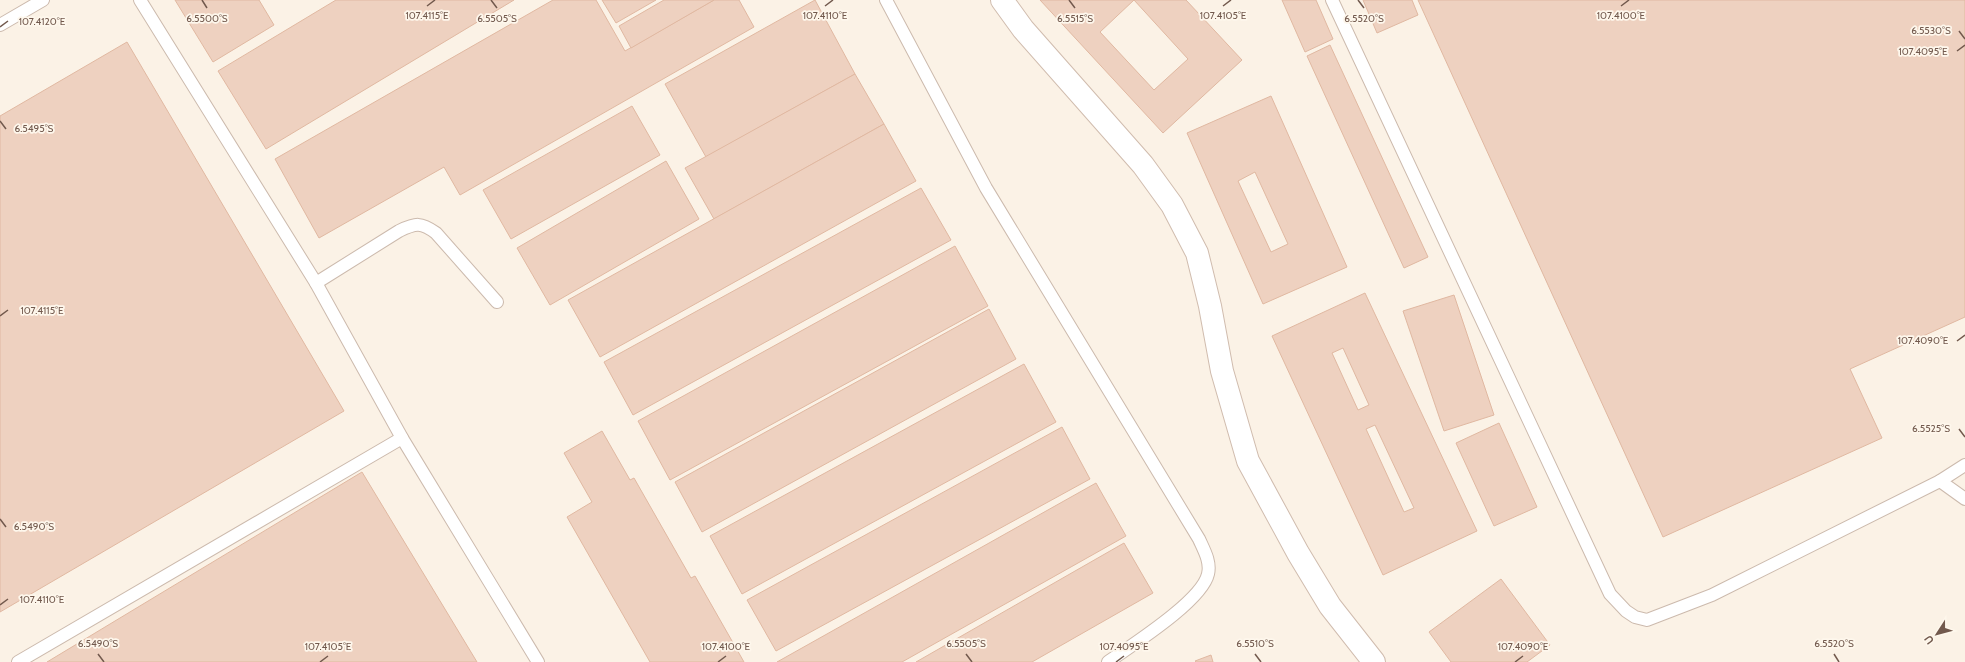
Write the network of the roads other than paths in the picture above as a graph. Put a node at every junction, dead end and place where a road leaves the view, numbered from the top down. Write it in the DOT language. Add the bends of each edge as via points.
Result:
graph roads {
  1 [pos="43,0"];
  2 [pos="140,0"];
  3 [pos="886,0"];
  4 [pos="1002,0"];
  5 [pos="1332,0"];
  6 [pos="0,25"];
  7 [pos="316,283"];
  8 [pos="497,302"];
  9 [pos="402,438"];
  10 [pos="1965,465"];
  11 [pos="1940,481"];
  12 [pos="1965,500"];
  13 [pos="18,662"];
  14 [pos="538,662"];
  15 [pos="1108,662"];
  16 [pos="1374,662"];
  1 -- 6 [label="lane"];
  2 -- 7 [label="lane"];
  3 -- 15 [label="lane" via="986,188 1199,539 1207,557 1208,574 1190,602"];
  4 -- 16 [label="street" via="1023,29 1143,165 1172,206 1196,253 1210,306 1222,371 1248,461 1330,606"];
  5 -- 11 [label="lane" via="1610,594 1626,611 1647,620 1712,595"];
  7 -- 8 [label="lane" via="399,231 411,225 424,225 436,233"];
  7 -- 9 [label="lane"];
  9 -- 13 [label="lane"];
  9 -- 14 [label="lane"];
  10 -- 11 [label="lane"];
  11 -- 12 [label="lane"];
}
